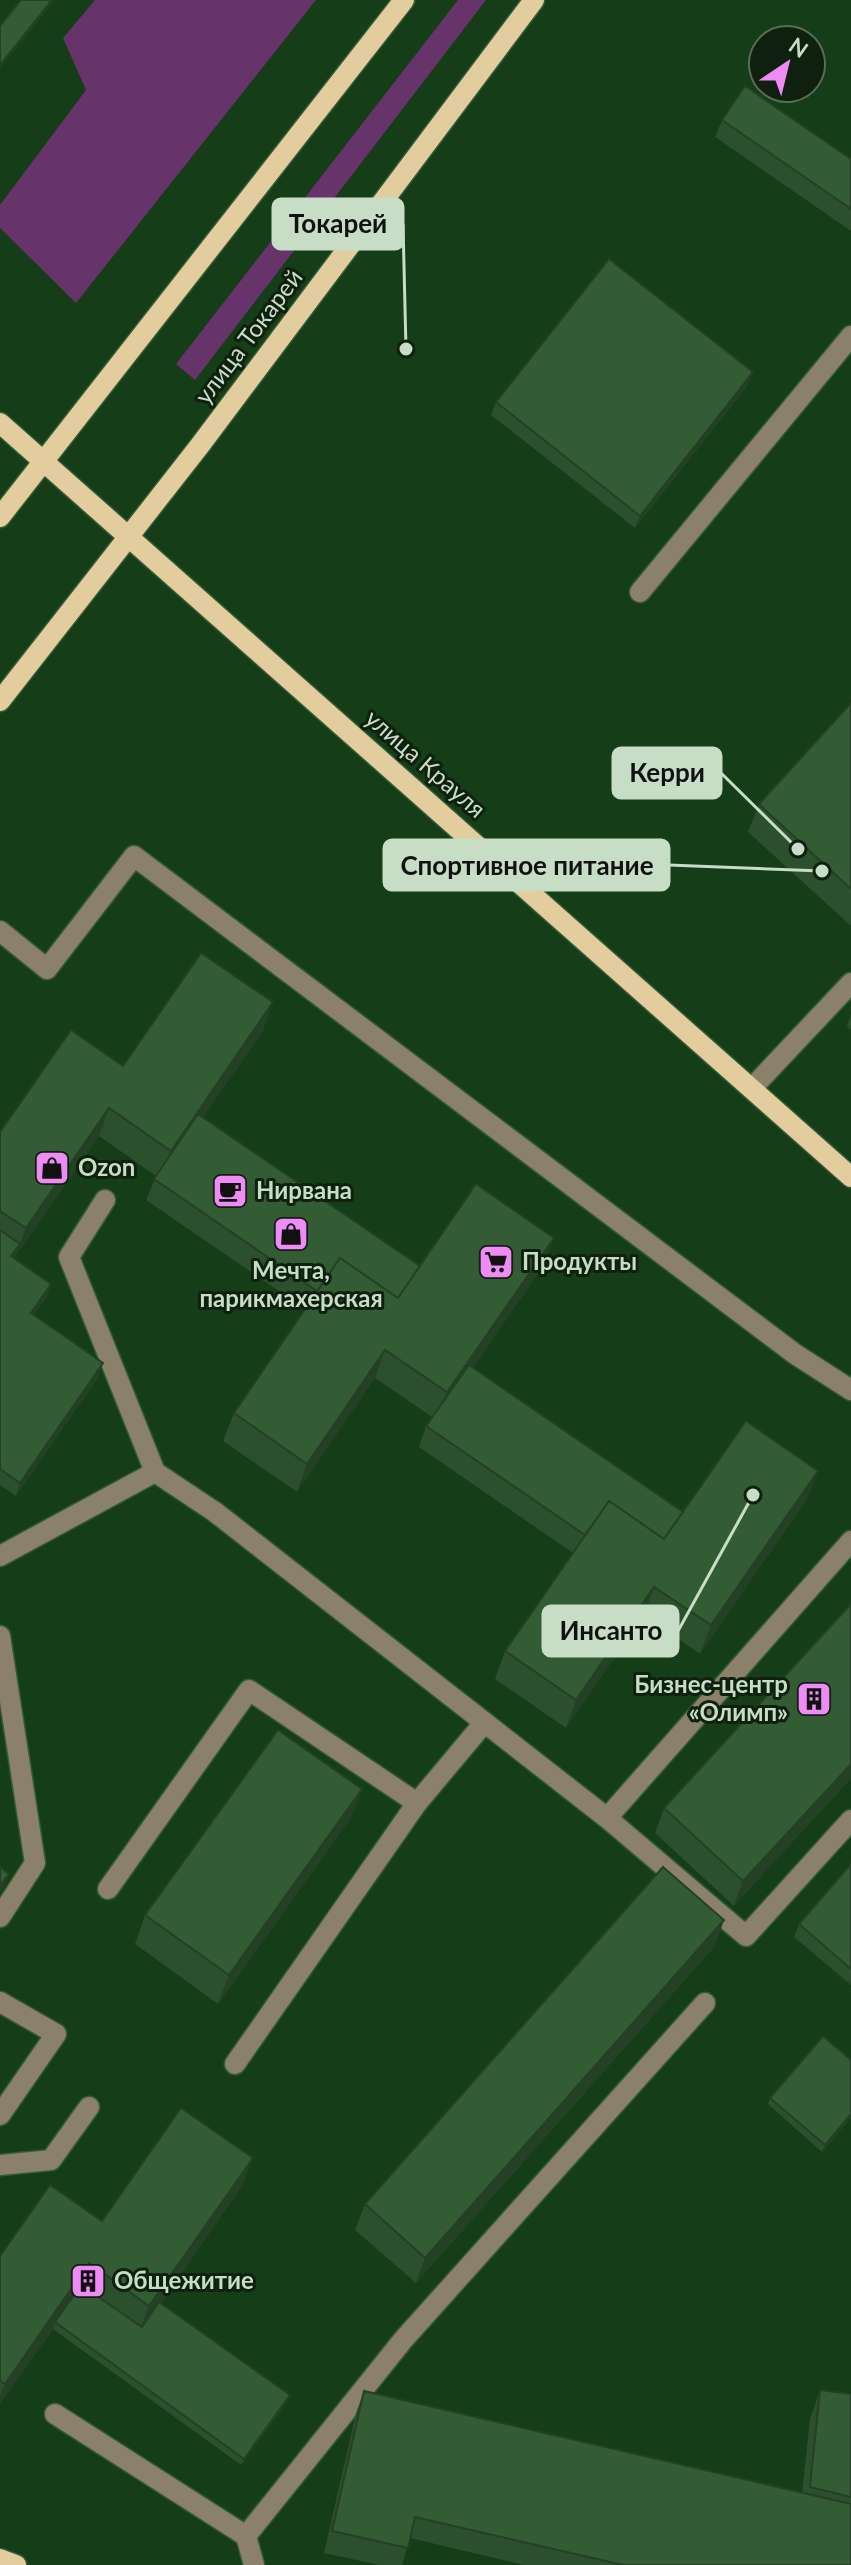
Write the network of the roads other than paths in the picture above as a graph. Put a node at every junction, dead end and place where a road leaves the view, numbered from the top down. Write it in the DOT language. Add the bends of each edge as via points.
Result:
graph roads {
  1 [pos="404,0"];
  2 [pos="534,0"];
  3 [pos="851,336"];
  4 [pos="0,423"];
  5 [pos="42,461"];
  6 [pos="0,517"];
  7 [pos="128,537"];
  8 [pos="640,592"];
  9 [pos="0,701"];
  10 [pos="0,931"];
  11 [pos="851,983"];
  12 [pos="753,1087"];
  13 [pos="851,1177"];
  14 [pos="105,1200"];
  15 [pos="851,1390"];
  16 [pos="155,1472"];
  17 [pos="851,1541"];
  18 [pos="0,1556"];
  19 [pos="0,1636"];
  20 [pos="484,1723"];
  21 [pos="417,1803"];
  22 [pos="607,1818"];
  23 [pos="851,1820"];
  24 [pos="108,1889"];
  25 [pos="0,1917"];
  26 [pos="0,2002"];
  27 [pos="705,2003"];
  28 [pos="235,2064"];
  29 [pos="89,2107"];
  30 [pos="0,2115"];
  31 [pos="0,2165"];
  32 [pos="55,2414"];
  33 [pos="246,2536"];
  34 [pos="0,2559"];
  35 [pos="16,2565"];
  36 [pos="254,2565"];
  1 -- 5 [label="main road"];
  2 -- 7 [label="main road, улица Токарей"];
  3 -- 8 [label="lane"];
  4 -- 5 [label="main road, улица Крауля"];
  5 -- 6 [label="main road"];
  5 -- 7 [label="main road, улица Крауля"];
  7 -- 9 [label="main road, улица Токарей"];
  7 -- 12 [label="main road, улица Крауля"];
  10 -- 15 [label="lane" via="47,969 134,856 795,1354"];
  11 -- 12 [label="lane"];
  12 -- 13 [label="main road, улица Крауля"];
  14 -- 16 [label="lane" via="69,1257"];
  16 -- 18 [label="lane"];
  16 -- 20 [label="lane" via="215,1512"];
  17 -- 22 [label="lane"];
  19 -- 25 [label="lane" via="35,1863"];
  20 -- 21 [label="lane"];
  20 -- 22 [label="lane"];
  21 -- 24 [label="lane" via="249,1690"];
  21 -- 28 [label="lane"];
  22 -- 23 [label="lane" via="746,1936"];
  26 -- 30 [label="lane" via="56,2034"];
  27 -- 33 [label="lane" via="403,2340"];
  29 -- 31 [label="lane" via="51,2160"];
  32 -- 33 [label="lane"];
  33 -- 36 [label="lane"];
  34 -- 35 [label="main road"];
}
